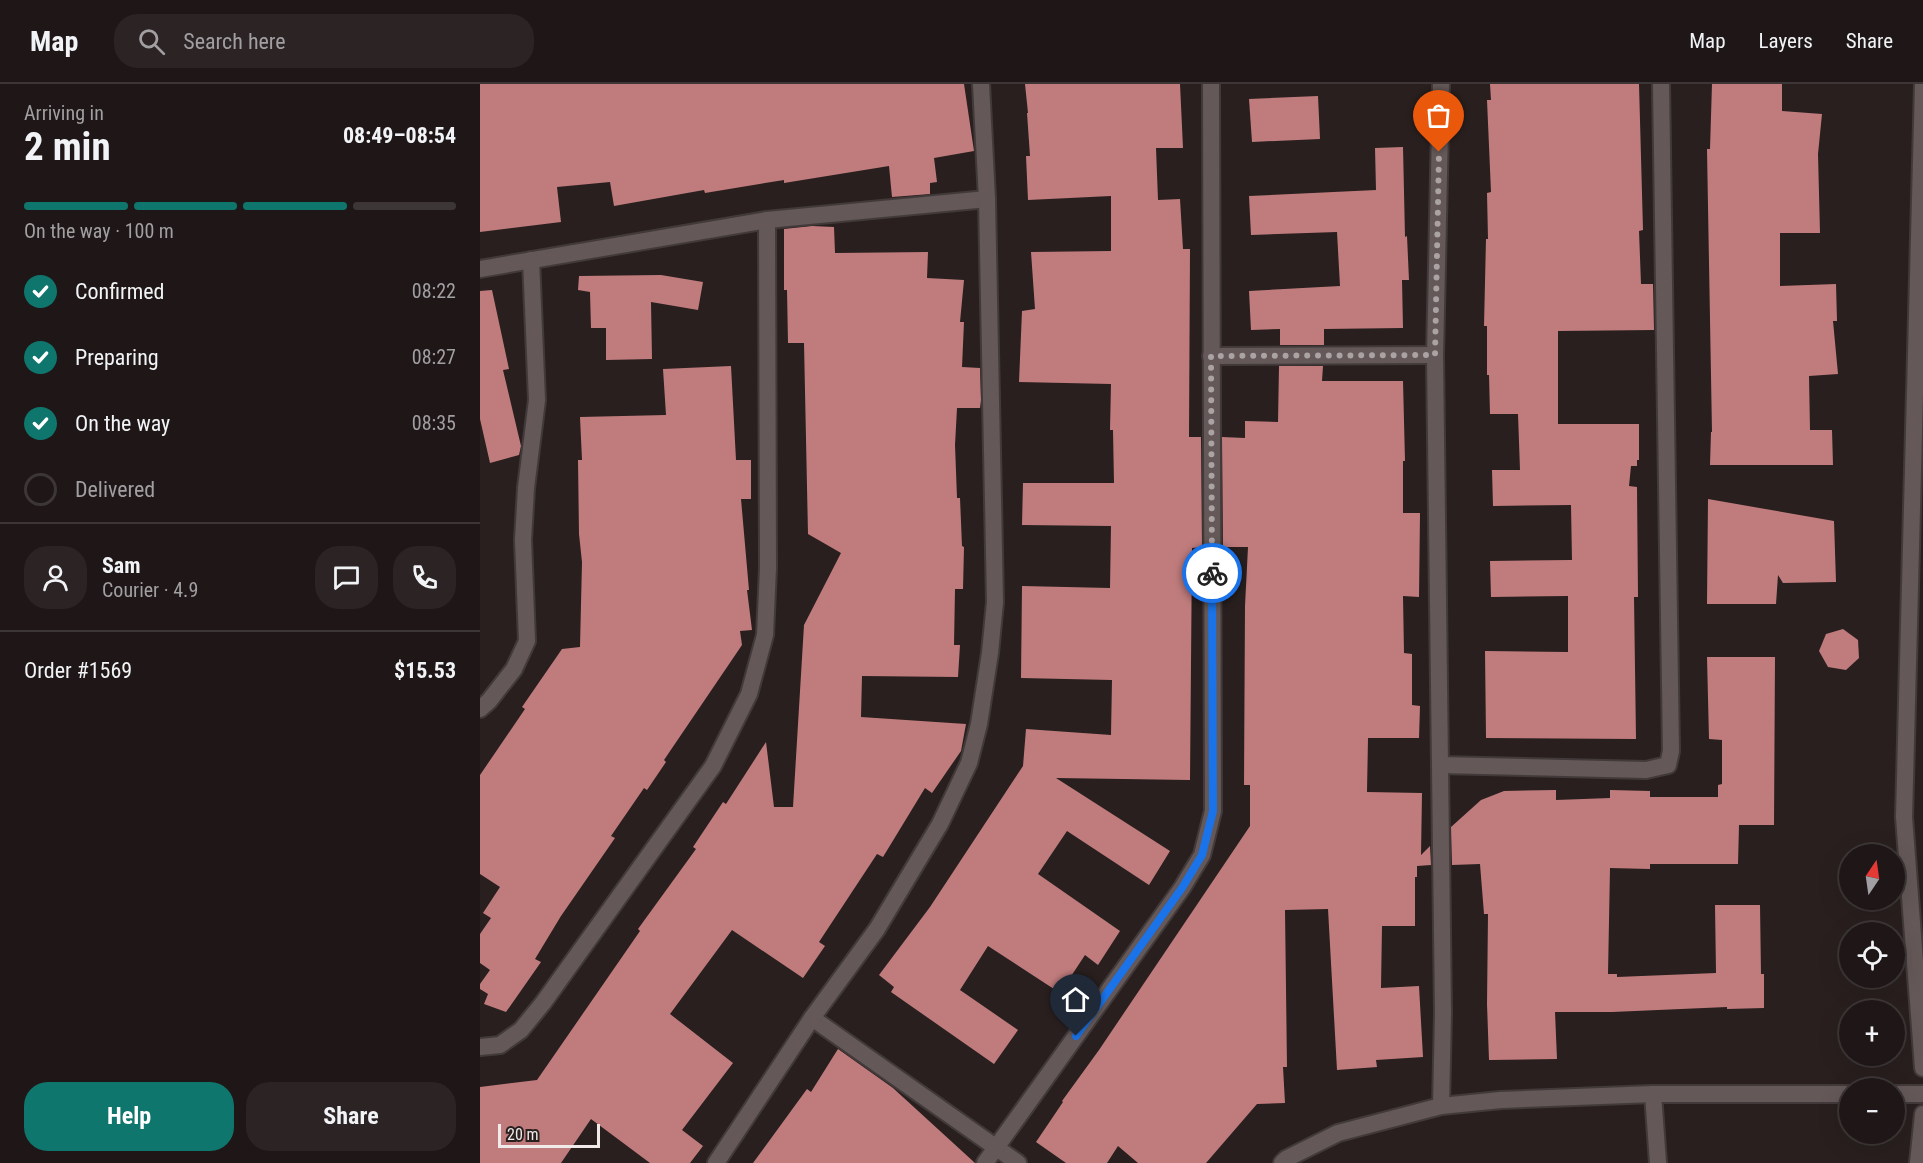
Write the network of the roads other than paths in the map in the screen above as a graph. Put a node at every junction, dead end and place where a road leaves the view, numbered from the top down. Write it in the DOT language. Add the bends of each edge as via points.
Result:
graph roads {
  1 [pos="981,84"];
  2 [pos="1211,84"];
  3 [pos="1441,84"];
  4 [pos="1661,84"];
  5 [pos="1923,84"];
  6 [pos="987,199"];
  7 [pos="767,220"];
  8 [pos="531,260"];
  9 [pos="480,269"];
  10 [pos="1435,355"];
  11 [pos="1211,356"];
  12 [pos="480,709"];
  13 [pos="1440,765"];
  14 [pos="812,1018"];
  15 [pos="480,1047"];
  16 [pos="1923,1068"];
  17 [pos="1653,1094"];
  18 [pos="1839,1094"];
  19 [pos="1905,1094"];
  20 [pos="1923,1094"];
  21 [pos="1441,1106"];
  22 [pos="1923,1114"];
  23 [pos="997,1148"];
  24 [pos="716,1163"];
  25 [pos="985,1163"];
  26 [pos="1018,1163"];
  27 [pos="1282,1163"];
  28 [pos="1658,1163"];
  29 [pos="1918,1163"];
  1 -- 6 [label="street"];
  2 -- 11 [label="street"];
  3 -- 10 [label="street"];
  4 -- 13 [label="street" via="1671,751 1668,765 1646,770"];
  5 -- 16 [label="street" via="1904,817"];
  6 -- 7 [label="street"];
  6 -- 14 [label="street" via="995,602 979,724 969,763 940,824 877,929"];
  7 -- 8 [label="street"];
  7 -- 15 [label="street" via="768,568 765,636 749,694 712,766 543,1003 521,1030 500,1045"];
  8 -- 9 [label="street"];
  8 -- 12 [label="street" via="537,400 523,540 527,641 514,669"];
  10 -- 11 [label="street"];
  10 -- 13 [label="street"];
  11 -- 23 [label="street" via="1213,811 1202,855"];
  13 -- 21 [label="street"];
  14 -- 23 [label="street"];
  14 -- 24 [label="street"];
  17 -- 18 [label="street"];
  17 -- 21 [label="street"];
  17 -- 28 [label="street"];
  19 -- 20 [label="street"];
  21 -- 27 [label="street" via="1338,1133"];
  22 -- 29 [label="street"];
  23 -- 25 [label="street"];
  23 -- 26 [label="street"];
}
